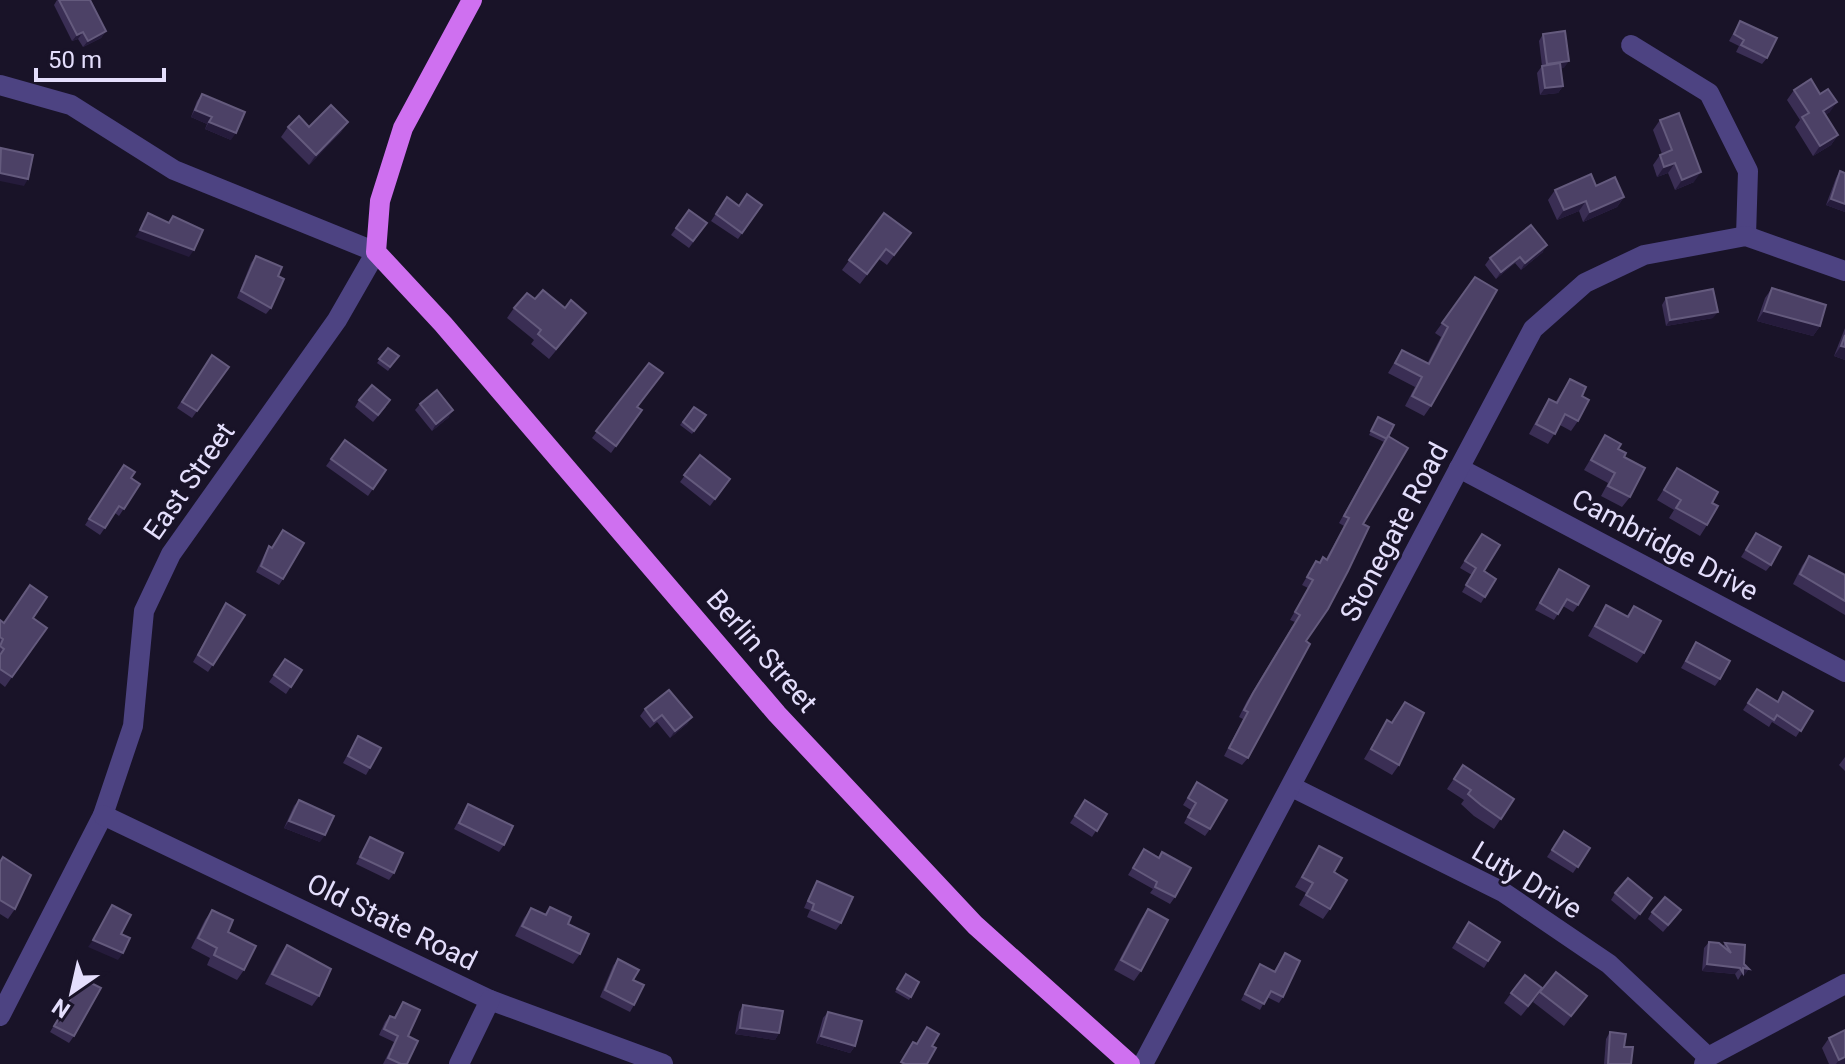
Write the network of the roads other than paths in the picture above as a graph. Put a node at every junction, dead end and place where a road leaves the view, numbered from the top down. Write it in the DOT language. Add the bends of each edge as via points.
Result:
graph roads {
  1 [pos="472,0"];
  2 [pos="1631,45"];
  3 [pos="0,85"];
  4 [pos="1746,236"];
  5 [pos="376,252"];
  6 [pos="1845,271"];
  7 [pos="1459,468"];
  8 [pos="1845,672"];
  9 [pos="1292,787"];
  10 [pos="103,815"];
  11 [pos="1845,984"];
  12 [pos="490,1000"];
  13 [pos="0,1016"];
  14 [pos="1706,1061"];
  15 [pos="459,1064"];
  16 [pos="663,1064"];
  17 [pos="1130,1064"];
  18 [pos="1143,1064"];
  1 -- 5 [label="main road, East Street" via="403,128 380,201"];
  2 -- 4 [label="street" via="1709,93 1748,171"];
  3 -- 5 [label="street" via="71,105 174,170"];
  4 -- 6 [label="street"];
  4 -- 7 [label="street, Stonegate Road" via="1644,255 1585,283 1533,329"];
  5 -- 10 [label="street, East Street" via="337,320 171,554 144,611 133,726"];
  5 -- 17 [label="main road, Berlin Street" via="777,714 975,925"];
  7 -- 8 [label="street, Cambridge Drive"];
  7 -- 9 [label="street, Stonegate Road"];
  9 -- 14 [label="street, Luty Drive" via="1503,892 1609,964"];
  9 -- 18 [label="street, Stonegate Road"];
  10 -- 12 [label="street, Old State Road"];
  10 -- 13 [label="street, East Street"];
  11 -- 14 [label="street"];
  12 -- 15 [label="street"];
  12 -- 16 [label="street, Old State Road"];
}
